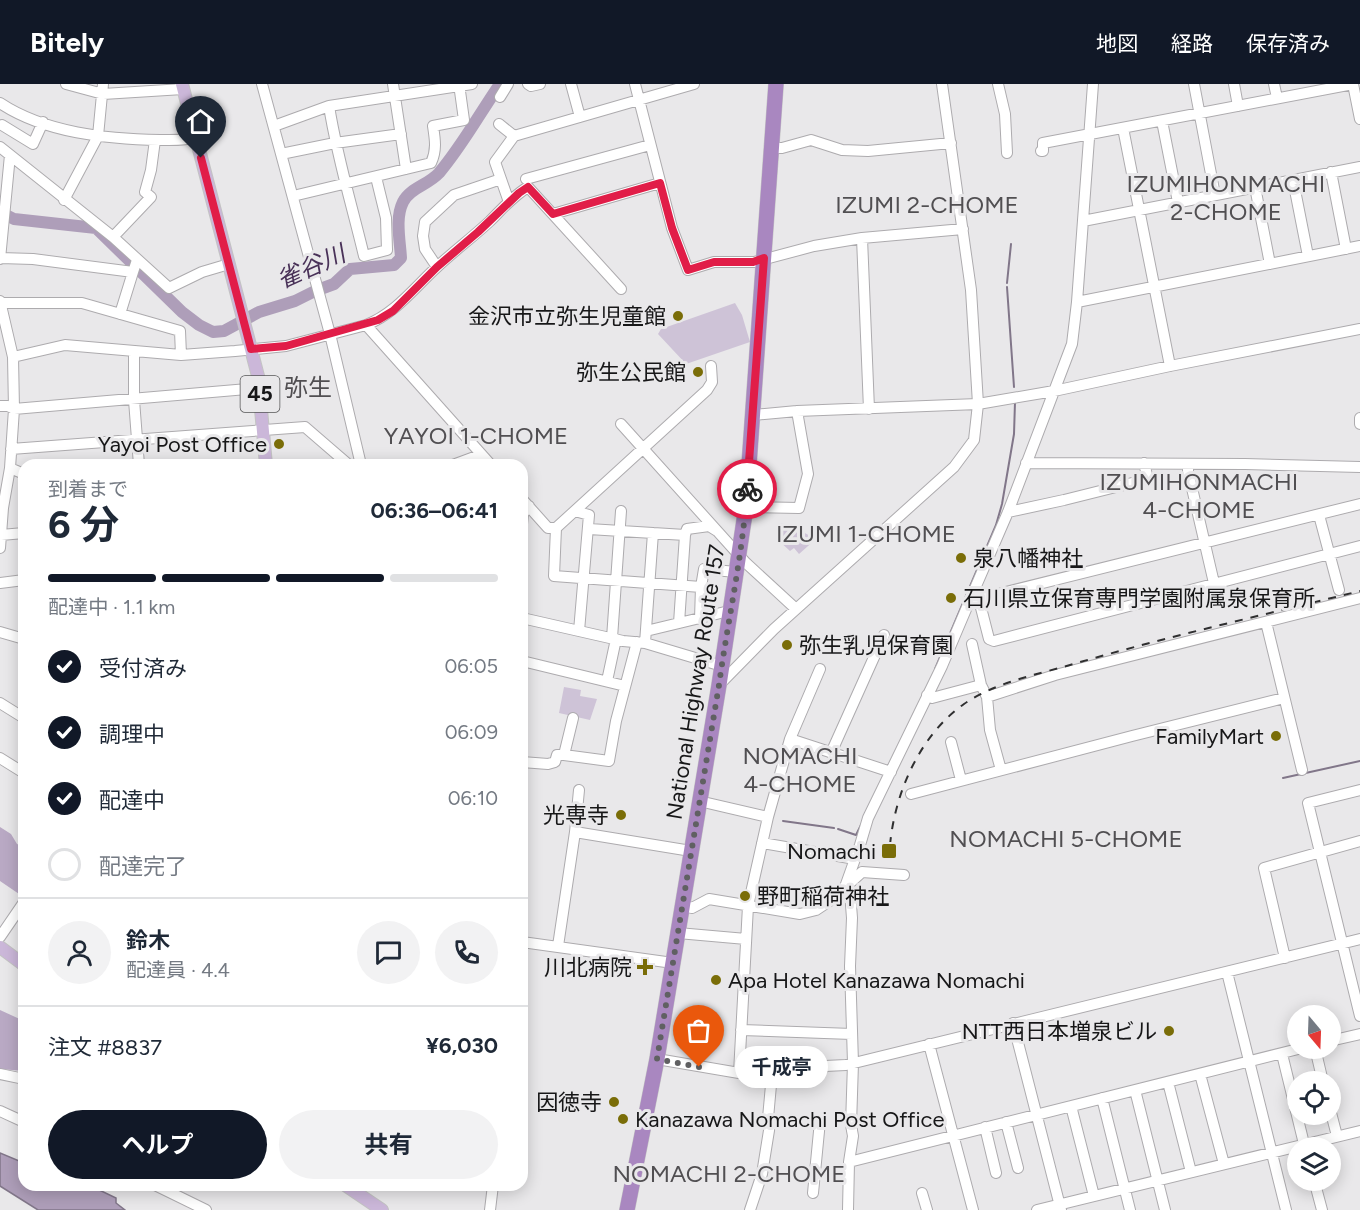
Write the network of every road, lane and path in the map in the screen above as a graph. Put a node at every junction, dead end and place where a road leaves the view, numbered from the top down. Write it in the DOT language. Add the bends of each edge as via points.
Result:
graph roads {
  1 [pos="66,84"];
  2 [pos="262,84"];
  3 [pos="472,84"];
  4 [pos="508,84"];
  5 [pos="528,84"];
  6 [pos="540,84"];
  7 [pos="571,84"];
  8 [pos="635,84"];
  9 [pos="694,84"];
  10 [pos="776,84"];
  11 [pos="942,84"];
  12 [pos="998,84"];
  13 [pos="1093,84"];
  14 [pos="1194,84"];
  15 [pos="1234,84"];
  16 [pos="1274,84"];
  17 [pos="1353,84"];
  18 [pos="459,85"];
  19 [pos="182,87"];
  20 [pos="103,89"];
  21 [pos="394,90"];
  22 [pos="500,97"];
  23 [pos="1277,98"];
  24 [pos="639,101"];
  25 [pos="0,103"];
  26 [pos="1238,105"];
  27 [pos="329,106"];
  28 [pos="10,110"];
  29 [pos="1199,114"];
  30 [pos="580,117"];
  31 [pos="1360,119"];
  32 [pos="1161,121"];
  33 [pos="43,122"];
  34 [pos="499,124"];
  35 [pos="274,126"];
  36 [pos="1,127"];
  37 [pos="1123,128"];
  38 [pos="400,134"];
  39 [pos="1090,134"];
  40 [pos="514,135"];
  41 [pos="98,136"];
  42 [pos="196,137"];
  43 [pos="155,140"];
  44 [pos="951,142"];
  45 [pos="335,143"];
  46 [pos="650,145"];
  47 [pos="0,147"];
  48 [pos="772,148"];
  49 [pos="1041,151"];
  50 [pos="1007,153"];
  51 [pos="281,154"];
  52 [pos="10,155"];
  53 [pos="1360,167"];
  54 [pos="406,169"];
  55 [pos="1331,172"];
  56 [pos="376,177"];
  57 [pos="501,179"];
  58 [pos="526,179"];
  59 [pos="1293,180"];
  60 [pos="4,181"];
  61 [pos="660,183"];
  62 [pos="347,184"];
  63 [pos="1255,187"];
  64 [pos="1215,195"];
  65 [pos="293,196"];
  66 [pos="64,200"];
  67 [pos="509,202"];
  68 [pos="1178,202"];
  69 [pos="1138,210"];
  70 [pos="553,214"];
  71 [pos="1083,221"];
  72 [pos="963,229"];
  73 [pos="113,237"];
  74 [pos="862,238"];
  75 [pos="1360,246"];
  76 [pos="1346,249"];
  77 [pos="1308,256"];
  78 [pos="0,258"];
  79 [pos="764,258"];
  80 [pos="229,264"];
  81 [pos="1270,264"];
  82 [pos="135,266"];
  83 [pos="437,267"];
  84 [pos="1154,287"];
  85 [pos="621,289"];
  86 [pos="1077,302"];
  87 [pos="1,308"];
  88 [pos="120,314"];
  89 [pos="366,325"];
  90 [pos="1360,329"];
  91 [pos="330,334"];
  92 [pos="251,349"];
  93 [pos="134,352"];
  94 [pos="182,355"];
  95 [pos="13,357"];
  96 [pos="711,366"];
  97 [pos="1170,366"];
  98 [pos="259,388"];
  99 [pos="1054,391"];
  100 [pos="134,400"];
  101 [pos="978,404"];
  102 [pos="0,406"];
  103 [pos="869,409"];
  104 [pos="14,410"];
  105 [pos="797,411"];
  106 [pos="753,415"];
  107 [pos="1360,418"];
  108 [pos="621,424"];
  109 [pos="1360,424"];
  110 [pos="263,431"];
  111 [pos="137,440"];
  112 [pos="643,448"];
  113 [pos="11,449"];
  114 [pos="480,455"];
  115 [pos="139,459"];
  116 [pos="265,459"];
  117 [pos="341,459"];
  118 [pos="360,459"];
  119 [pos="469,459"];
  120 [pos="484,459"];
  121 [pos="1026,463"];
  122 [pos="1144,463"];
  123 [pos="1188,465"];
  124 [pos="1360,467"];
  125 [pos="9,468"];
  126 [pos="18,472"];
  127 [pos="1360,504"];
  128 [pos="528,507"];
  129 [pos="746,507"];
  130 [pos="575,511"];
  131 [pos="621,511"];
  132 [pos="1008,512"];
  133 [pos="1319,515"];
  134 [pos="556,528"];
  135 [pos="589,529"];
  136 [pos="620,531"];
  137 [pos="653,533"];
  138 [pos="18,534"];
  139 [pos="685,535"];
  140 [pos="722,535"];
  141 [pos="1,538"];
  142 [pos="1205,543"];
  143 [pos="1360,546"];
  144 [pos="0,548"];
  145 [pos="1330,554"];
  146 [pos="740,555"];
  147 [pos="736,572"];
  148 [pos="584,579"];
  149 [pos="18,581"];
  150 [pos="617,581"];
  151 [pos="0,583"];
  152 [pos="649,584"];
  153 [pos="1215,584"];
  154 [pos="683,586"];
  155 [pos="701,587"];
  156 [pos="1338,590"];
  157 [pos="1217,596"];
  158 [pos="1360,598"];
  159 [pos="974,600"];
  160 [pos="796,609"];
  161 [pos="729,611"];
  162 [pos="528,619"];
  163 [pos="700,619"];
  164 [pos="1266,622"];
  165 [pos="679,623"];
  166 [pos="579,630"];
  167 [pos="646,631"];
  168 [pos="0,632"];
  169 [pos="884,635"];
  170 [pos="18,637"];
  171 [pos="614,639"];
  172 [pos="641,643"];
  173 [pos="972,644"];
  174 [pos="528,662"];
  175 [pos="722,666"];
  176 [pos="820,669"];
  177 [pos="607,681"];
  178 [pos="719,685"];
  179 [pos="981,685"];
  180 [pos="625,686"];
  181 [pos="927,696"];
  182 [pos="987,698"];
  183 [pos="1284,698"];
  184 [pos="0,703"];
  185 [pos="18,714"];
  186 [pos="573,718"];
  187 [pos="790,739"];
  188 [pos="951,742"];
  189 [pos="831,753"];
  190 [pos="564,755"];
  191 [pos="0,758"];
  192 [pos="528,762"];
  193 [pos="18,769"];
  194 [pos="1001,770"];
  195 [pos="1302,770"];
  196 [pos="891,772"];
  197 [pos="961,780"];
  198 [pos="579,790"];
  199 [pos="1360,790"];
  200 [pos="911,794"];
  201 [pos="699,801"];
  202 [pos="768,817"];
  203 [pos="575,832"];
  204 [pos="1360,841"];
  205 [pos="762,843"];
  206 [pos="691,851"];
  207 [pos="1320,852"];
  208 [pos="855,859"];
  209 [pos="904,875"];
  210 [pos="845,887"];
  211 [pos="683,906"];
  212 [pos="748,906"];
  213 [pos="18,911"];
  214 [pos="678,933"];
  215 [pos="0,938"];
  216 [pos="746,939"];
  217 [pos="1360,939"];
  218 [pos="528,943"];
  219 [pos="1342,943"];
  220 [pos="558,946"];
  221 [pos="0,947"];
  222 [pos="1285,957"];
  223 [pos="18,960"];
  224 [pos="673,963"];
  225 [pos="1227,972"];
  226 [pos="1360,1016"];
  227 [pos="1013,1023"];
  228 [pos="741,1030"];
  229 [pos="852,1034"];
  230 [pos="1360,1034"];
  231 [pos="1341,1038"];
  232 [pos="929,1044"];
  233 [pos="1287,1052"];
  234 [pos="1282,1053"];
  235 [pos="657,1059"];
  236 [pos="1249,1062"];
  237 [pos="853,1063"];
  238 [pos="739,1073"];
  239 [pos="0,1074"];
  240 [pos="772,1074"];
  241 [pos="1200,1074"];
  242 [pos="18,1078"];
  243 [pos="1168,1082"];
  244 [pos="1135,1090"];
  245 [pos="1102,1098"];
  246 [pos="1071,1106"];
  247 [pos="0,1111"];
  248 [pos="1037,1114"];
  249 [pos="18,1119"];
  250 [pos="820,1120"];
  251 [pos="1006,1122"];
  252 [pos="1334,1125"];
  253 [pos="985,1127"];
  254 [pos="1360,1131"];
  255 [pos="953,1135"];
  256 [pos="1337,1136"];
  257 [pos="1303,1137"];
  258 [pos="1334,1137"];
  259 [pos="1287,1149"];
  260 [pos="1272,1152"];
  261 [pos="849,1162"];
  262 [pos="1224,1164"];
  263 [pos="1018,1168"];
  264 [pos="1191,1172"];
  265 [pos="996,1173"];
  266 [pos="1158,1180"];
  267 [pos="1125,1188"];
  268 [pos="167,1191"];
  269 [pos="354,1191"];
  270 [pos="492,1191"];
  271 [pos="1317,1191"];
  272 [pos="813,1193"];
  273 [pos="922,1193"];
  274 [pos="1094,1196"];
  275 [pos="1060,1207"];
  276 [pos="206,1210"];
  277 [pos="382,1210"];
  278 [pos="490,1210"];
  279 [pos="627,1210"];
  280 [pos="750,1210"];
  281 [pos="848,1210"];
  282 [pos="927,1210"];
  283 [pos="973,1210"];
  284 [pos="1037,1210"];
  285 [pos="1130,1210"];
  286 [pos="1165,1210"];
  287 [pos="1286,1210"];
  288 [pos="1322,1210"];
  1 -- 20 [label="street"];
  2 -- 35 [label="street"];
  3 -- 18 [label="street"];
  4 -- 22 [label="street"];
  5 -- 6 [label="street"];
  7 -- 30 [label="street"];
  8 -- 24 [label="street"];
  9 -- 24 [label="street"];
  10 -- 48 [label="highway, National Highway Route 157"];
  11 -- 44 [label="street"];
  12 -- 50 [label="street" via="1005,114"];
  13 -- 39 [label="street"];
  14 -- 29 [label="street"];
  15 -- 26 [label="street"];
  16 -- 23 [label="street"];
  17 -- 23 [label="street"];
  17 -- 31 [label="street"];
  18 -- 21 [label="street"];
  18 -- 54 [label="street" via="464,120 433,126 436,143 431,163"];
  19 -- 20 [label="street"];
  19 -- 42 [label="main road, 45"];
  20 -- 41 [label="street"];
  21 -- 27 [label="street"];
  21 -- 38 [label="street"];
  23 -- 26 [label="street"];
  24 -- 30 [label="street"];
  24 -- 46 [label="street"];
  25 -- 28 [label="street"];
  26 -- 29 [label="street"];
  27 -- 35 [label="street"];
  27 -- 45 [label="street"];
  28 -- 33 [label="street"];
  28 -- 36 [label="street"];
  29 -- 32 [label="street"];
  29 -- 64 [label="street"];
  30 -- 40 [label="street"];
  32 -- 37 [label="street"];
  32 -- 68 [label="street"];
  33 -- 36 [label="street" via="33,144"];
  33 -- 41 [label="street"];
  34 -- 40 [label="street"];
  35 -- 51 [label="street"];
  37 -- 39 [label="street"];
  37 -- 69 [label="street"];
  38 -- 45 [label="street"];
  38 -- 54 [label="street"];
  39 -- 49 [label="street" via="1043,143"];
  39 -- 71 [label="street"];
  40 -- 57 [label="street" via="495,162"];
  41 -- 43 [label="street"];
  41 -- 66 [label="street"];
  42 -- 43 [label="street"];
  42 -- 80 [label="main road, 45"];
  43 -- 73 [label="street" via="145,192 151,197"];
  44 -- 48 [label="street" via="868,151 842,150 811,140"];
  44 -- 72 [label="street"];
  45 -- 51 [label="street"];
  45 -- 62 [label="street"];
  46 -- 58 [label="street"];
  46 -- 61 [label="street"];
  47 -- 52 [label="street"];
  48 -- 79 [label="highway, National Highway Route 157"];
  51 -- 65 [label="street"];
  52 -- 60 [label="street"];
  52 -- 66 [label="street"];
  53 -- 55 [label="street"];
  54 -- 56 [label="street"];
  55 -- 59 [label="street"];
  55 -- 76 [label="street"];
  56 -- 62 [label="street"];
  56 -- 62 [label="street" via="386,218 387,250 364,256"];
  57 -- 67 [label="street"];
  57 -- 83 [label="street" via="454,195 425,222 426,249"];
  59 -- 63 [label="street"];
  59 -- 77 [label="street"];
  60 -- 78 [label="street"];
  61 -- 70 [label="street"];
  61 -- 79 [label="street" via="688,270 714,262 753,262"];
  62 -- 65 [label="street"];
  63 -- 64 [label="street"];
  63 -- 81 [label="street"];
  64 -- 68 [label="street"];
  65 -- 91 [label="street"];
  66 -- 73 [label="street"];
  67 -- 70 [label="street" via="528,187"];
  67 -- 83 [label="street"];
  68 -- 69 [label="street"];
  69 -- 71 [label="street"];
  69 -- 84 [label="street"];
  70 -- 85 [label="street"];
  71 -- 86 [label="street"];
  72 -- 74 [label="street"];
  72 -- 101 [label="street"];
  73 -- 82 [label="street"];
  74 -- 79 [label="street"];
  74 -- 103 [label="street"];
  75 -- 76 [label="street"];
  76 -- 77 [label="street"];
  77 -- 81 [label="street"];
  78 -- 82 [label="street"];
  79 -- 106 [label="highway, National Highway Route 157"];
  80 -- 82 [label="street" via="169,288"];
  80 -- 92 [label="main road, 45"];
  81 -- 84 [label="street"];
  82 -- 88 [label="street"];
  83 -- 89 [label="street" via="393,311"];
  84 -- 86 [label="street"];
  84 -- 97 [label="street"];
  86 -- 99 [label="street" via="1072,344"];
  87 -- 88 [label="street" via="82,303"];
  87 -- 95 [label="street"];
  88 -- 94 [label="street" via="180,331"];
  89 -- 91 [label="street"];
  89 -- 114 [label="street"];
  90 -- 97 [label="street"];
  91 -- 92 [label="street" via="286,346"];
  91 -- 118 [label="street"];
  92 -- 94 [label="street"];
  92 -- 98 [label="main road, 45"];
  93 -- 94 [label="street"];
  93 -- 95 [label="street" via="65,345"];
  93 -- 100 [label="street"];
  95 -- 104 [label="street"];
  96 -- 112 [label="street" via="712,382 706,390"];
  97 -- 99 [label="street"];
  98 -- 100 [label="street"];
  98 -- 110 [label="main road, 45"];
  99 -- 101 [label="street"];
  99 -- 121 [label="street"];
  100 -- 104 [label="street"];
  100 -- 111 [label="street"];
  101 -- 103 [label="street"];
  101 -- 160 [label="street" via="974,440 954,467"];
  102 -- 104 [label="street"];
  103 -- 105 [label="street"];
  104 -- 113 [label="street"];
  105 -- 106 [label="street"];
  105 -- 129 [label="street" via="808,474 799,508"];
  106 -- 129 [label="highway, National Highway Route 157"];
  107 -- 109 [label="street"];
  108 -- 112 [label="street"];
  110 -- 111 [label="street"];
  110 -- 116 [label="main road, 45"];
  110 -- 117 [label="street" via="305,427"];
  111 -- 113 [label="street"];
  111 -- 115 [label="street"];
  112 -- 130 [label="street"];
  112 -- 140 [label="street"];
  113 -- 125 [label="street"];
  114 -- 119 [label="street"];
  114 -- 120 [label="street"];
  121 -- 122 [label="street"];
  121 -- 132 [label="street"];
  122 -- 123 [label="street"];
  122 -- 132 [label="street" via="1148,479"];
  123 -- 124 [label="street"];
  123 -- 142 [label="street"];
  125 -- 126 [label="street"];
  125 -- 141 [label="street"];
  127 -- 133 [label="street"];
  128 -- 134 [label="street" via="548,528"];
  129 -- 146 [label="highway, National Highway Route 157"];
  130 -- 134 [label="street"];
  130 -- 135 [label="street" via="589,515"];
  131 -- 136 [label="street"];
  132 -- 159 [label="street"];
  133 -- 142 [label="street"];
  133 -- 145 [label="street"];
  134 -- 148 [label="street" via="554,576"];
  135 -- 136 [label="street"];
  135 -- 148 [label="street"];
  136 -- 137 [label="street"];
  136 -- 150 [label="street"];
  137 -- 139 [label="street"];
  137 -- 152 [label="street"];
  138 -- 141 [label="street"];
  139 -- 140 [label="street" via="687,529 709,526"];
  139 -- 154 [label="street"];
  140 -- 146 [label="street"];
  141 -- 144 [label="street"];
  142 -- 153 [label="street"];
  142 -- 159 [label="street"];
  143 -- 145 [label="street"];
  145 -- 153 [label="street"];
  145 -- 156 [label="street"];
  146 -- 147 [label="highway, National Highway Route 157"];
  146 -- 160 [label="street"];
  147 -- 155 [label="street" via="704,569"];
  147 -- 161 [label="highway, National Highway Route 157"];
  148 -- 150 [label="street"];
  148 -- 166 [label="street"];
  149 -- 151 [label="street"];
  150 -- 152 [label="street"];
  150 -- 171 [label="street"];
  152 -- 154 [label="street"];
  152 -- 167 [label="street"];
  153 -- 157 [label="street"];
  153 -- 159 [label="street" via="994,641 989,639"];
  154 -- 155 [label="street"];
  154 -- 165 [label="street"];
  155 -- 163 [label="street"];
  158 -- 164 [label="street"];
  159 -- 181 [label="street"];
  160 -- 178 [label="street"];
  161 -- 163 [label="street"];
  161 -- 175 [label="highway, National Highway Route 157"];
  162 -- 166 [label="street"];
  163 -- 165 [label="street"];
  164 -- 182 [label="street" via="1055,675"];
  164 -- 183 [label="street"];
  165 -- 167 [label="street"];
  166 -- 171 [label="street"];
  167 -- 172 [label="street"];
  168 -- 170 [label="street"];
  169 -- 189 [label="street"];
  171 -- 172 [label="street"];
  171 -- 177 [label="street"];
  172 -- 175 [label="street"];
  172 -- 180 [label="street"];
  173 -- 179 [label="street"];
  174 -- 177 [label="street"];
  175 -- 178 [label="highway, National Highway Route 157"];
  176 -- 187 [label="street"];
  177 -- 180 [label="street"];
  178 -- 201 [label="highway, National Highway Route 157"];
  179 -- 181 [label="street"];
  179 -- 182 [label="street"];
  180 -- 190 [label="street" via="609,760"];
  181 -- 196 [label="street"];
  182 -- 194 [label="street" via="990,730"];
  183 -- 194 [label="street"];
  183 -- 195 [label="street"];
  184 -- 185 [label="street"];
  186 -- 190 [label="street"];
  187 -- 189 [label="street"];
  187 -- 202 [label="street"];
  188 -- 197 [label="street"];
  189 -- 196 [label="street"];
  190 -- 192 [label="street" via="557,755 555,762 548,764"];
  191 -- 193 [label="street"];
  194 -- 197 [label="street"];
  196 -- 208 [label="street" via="868,818"];
  197 -- 200 [label="street"];
  198 -- 203 [label="street"];
  199 -- 207 [label="street" via="1308,804"];
  201 -- 202 [label="street"];
  201 -- 206 [label="highway, National Highway Route 157"];
  202 -- 205 [label="street"];
  203 -- 206 [label="street"];
  203 -- 220 [label="street"];
  204 -- 207 [label="street"];
  205 -- 208 [label="street"];
  205 -- 212 [label="street"];
  206 -- 211 [label="highway, National Highway Route 157"];
  207 -- 219 [label="street"];
  207 -- 222 [label="street" via="1264,868"];
  208 -- 210 [label="street"];
  209 -- 210 [label="street" via="862,872"];
  210 -- 212 [label="street" via="816,910 800,914"];
  210 -- 229 [label="street" via="850,892 852,918"];
  211 -- 212 [label="street" via="692,908 709,899"];
  211 -- 214 [label="highway, National Highway Route 157"];
  212 -- 216 [label="street"];
  213 -- 215 [label="street"];
  214 -- 216 [label="street"];
  214 -- 224 [label="highway, National Highway Route 157"];
  216 -- 228 [label="street"];
  217 -- 219 [label="street"];
  218 -- 220 [label="street"];
  219 -- 222 [label="street"];
  219 -- 226 [label="street"];
  220 -- 224 [label="street"];
  221 -- 223 [label="main road"];
  222 -- 225 [label="street"];
  224 -- 235 [label="highway, National Highway Route 157"];
  225 -- 227 [label="street"];
  225 -- 236 [label="street"];
  227 -- 232 [label="street"];
  227 -- 248 [label="street"];
  228 -- 229 [label="street"];
  228 -- 238 [label="street"];
  229 -- 237 [label="street"];
  230 -- 231 [label="street"];
  232 -- 237 [label="street"];
  232 -- 255 [label="street"];
  233 -- 234 [label="street"];
  234 -- 236 [label="street"];
  234 -- 257 [label="street"];
  235 -- 238 [label="street"];
  235 -- 279 [label="highway, National Highway Route 157"];
  236 -- 241 [label="street"];
  236 -- 260 [label="street"];
  237 -- 240 [label="street" via="825,1066 816,1076"];
  237 -- 261 [label="street"];
  238 -- 240 [label="street"];
  239 -- 242 [label="street"];
  240 -- 280 [label="street" via="762,1174"];
  241 -- 243 [label="street"];
  241 -- 262 [label="street"];
  243 -- 244 [label="street"];
  243 -- 264 [label="street"];
  244 -- 245 [label="street"];
  244 -- 266 [label="street"];
  245 -- 246 [label="street"];
  245 -- 267 [label="street"];
  246 -- 248 [label="street"];
  246 -- 274 [label="street"];
  247 -- 249 [label="street"];
  248 -- 251 [label="street"];
  248 -- 275 [label="street"];
  250 -- 272 [label="street"];
  251 -- 253 [label="street"];
  251 -- 263 [label="street"];
  252 -- 256 [label="street"];
  253 -- 255 [label="street"];
  253 -- 265 [label="street"];
  254 -- 256 [label="street"];
  255 -- 261 [label="street"];
  255 -- 283 [label="street"];
  256 -- 258 [label="street"];
  259 -- 260 [label="street"];
  260 -- 262 [label="street"];
  260 -- 287 [label="street"];
  261 -- 281 [label="street"];
  262 -- 264 [label="street"];
  264 -- 266 [label="street"];
  266 -- 267 [label="street"];
  266 -- 286 [label="street"];
  267 -- 274 [label="street"];
  267 -- 285 [label="street"];
  268 -- 276 [label="street"];
  269 -- 277 [label="main road"];
  270 -- 278 [label="street"];
  271 -- 288 [label="street"];
  273 -- 282 [label="street"];
  274 -- 275 [label="street"];
  275 -- 284 [label="street"];
}
